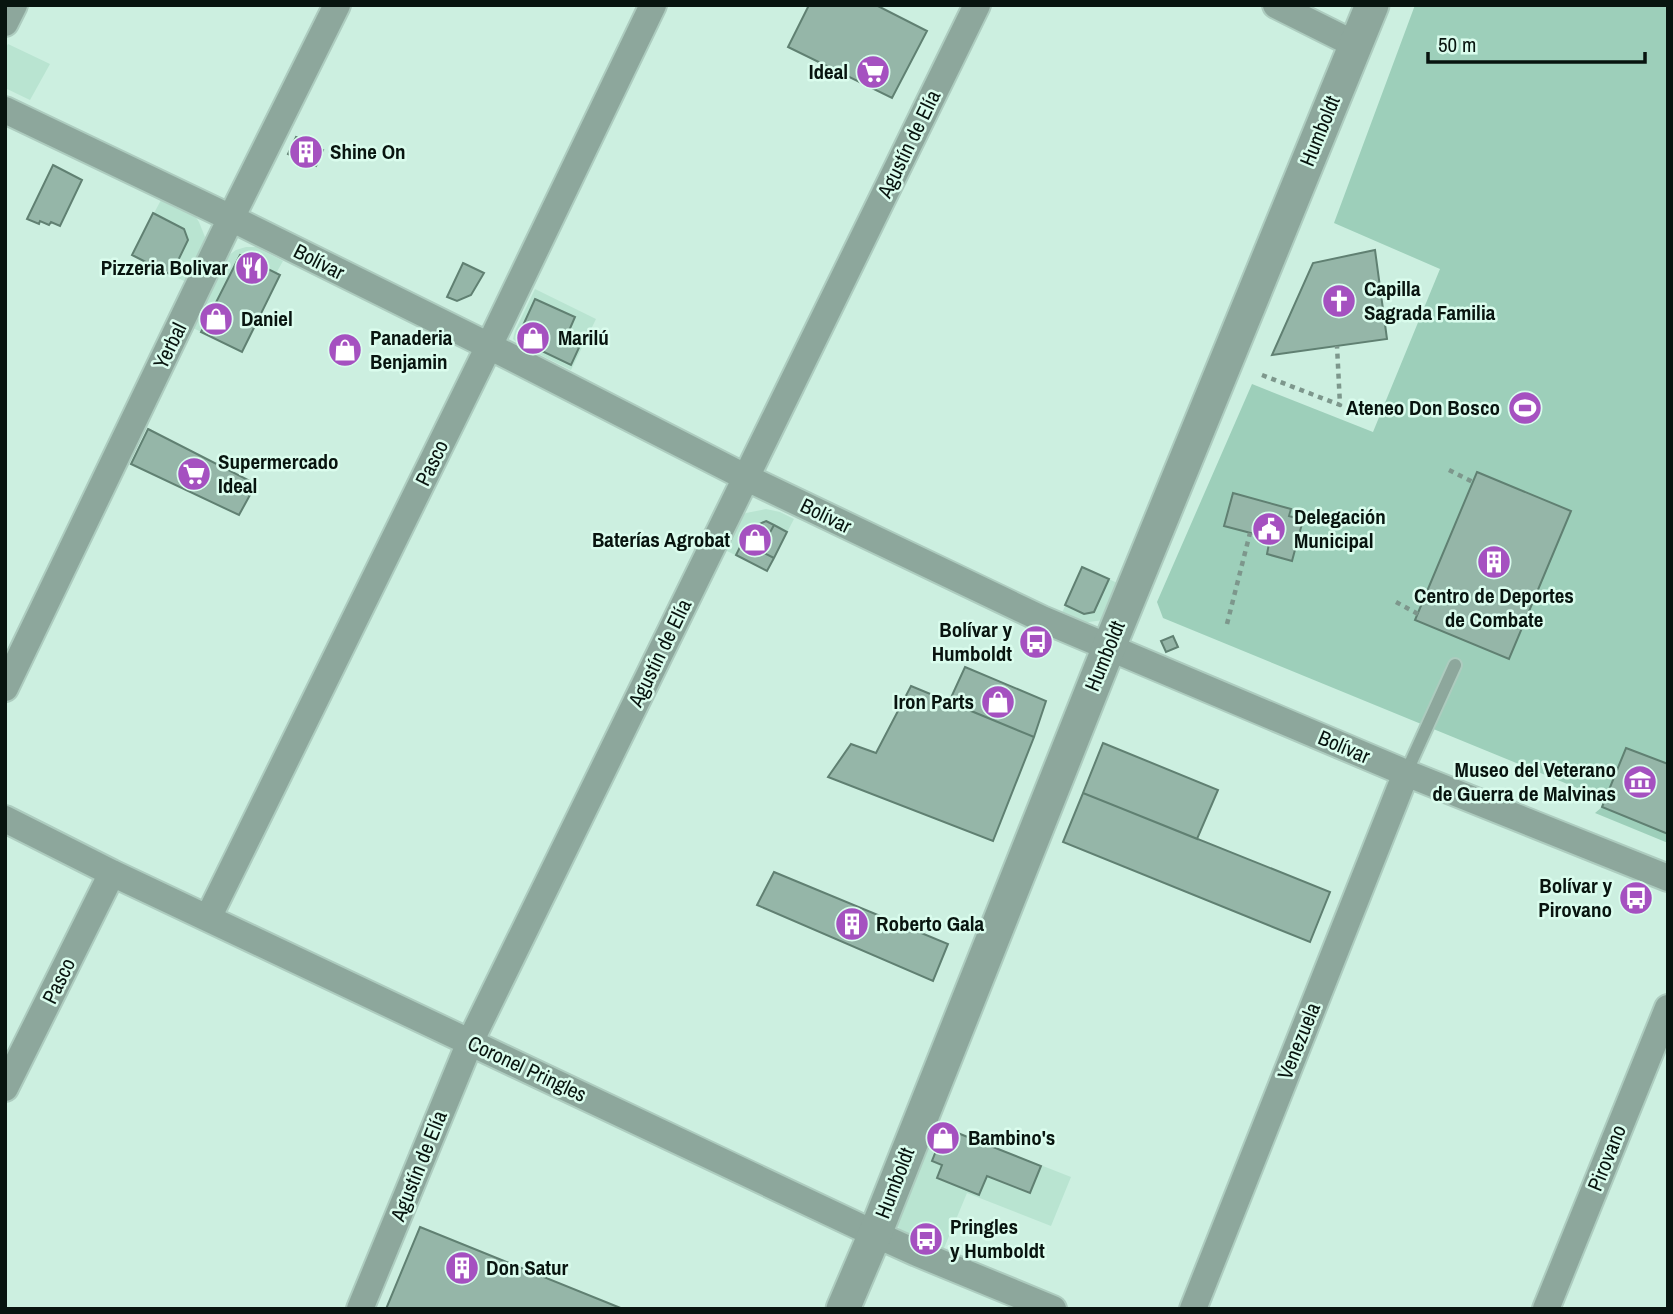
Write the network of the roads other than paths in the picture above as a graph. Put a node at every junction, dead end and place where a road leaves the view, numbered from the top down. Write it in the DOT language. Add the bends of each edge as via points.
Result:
graph roads {
  1 [pos="14,5"];
  2 [pos="337,5"];
  3 [pos="653,5"];
  4 [pos="977,5"];
  5 [pos="1276,5"];
  6 [pos="1372,5"];
  7 [pos="5,23"];
  8 [pos="1356,45"];
  9 [pos="5,110"];
  10 [pos="231,218"];
  11 [pos="489,346"];
  12 [pos="745,477"];
  13 [pos="1109,647"];
  14 [pos="1455,665"];
  15 [pos="5,688"];
  16 [pos="1406,773"];
  17 [pos="5,819"];
  18 [pos="112,873"];
  19 [pos="1668,878"];
  20 [pos="208,918"];
  21 [pos="1668,1008"];
  22 [pos="470,1042"];
  23 [pos="5,1088"];
  24 [pos="875,1234"];
  25 [pos="360,1309"];
  26 [pos="844,1309"];
  27 [pos="1053,1309"];
  28 [pos="1193,1309"];
  29 [pos="1546,1309"];
  1 -- 7 [label="street"];
  2 -- 10 [label="street, Yerbal"];
  3 -- 11 [label="street, Pasco"];
  4 -- 12 [label="street, Agustín de Elía"];
  5 -- 8 [label="street"];
  6 -- 8 [label="street, Humboldt"];
  8 -- 13 [label="street, Humboldt"];
  9 -- 10 [label="street, Bolívar"];
  10 -- 11 [label="street, Bolívar"];
  10 -- 15 [label="street, Yerbal"];
  11 -- 12 [label="street, Bolívar"];
  11 -- 20 [label="street, Pasco"];
  12 -- 13 [label="street, Bolívar"];
  12 -- 22 [label="street, Agustín de Elía"];
  13 -- 16 [label="street, Bolívar"];
  13 -- 24 [label="street, Humboldt"];
  14 -- 16 [label="lane"];
  16 -- 19 [label="street, Bolívar"];
  16 -- 28 [label="street, Venezuela"];
  17 -- 18 [label="street, Coronel Pringles"];
  18 -- 20 [label="street, Coronel Pringles"];
  18 -- 23 [label="street, Pasco"];
  20 -- 22 [label="street, Coronel Pringles"];
  21 -- 29 [label="street, Pirovano"];
  22 -- 24 [label="street, Coronel Pringles"];
  22 -- 25 [label="street, Agustín de Elía"];
  24 -- 26 [label="street, Humboldt"];
  24 -- 27 [label="street, Coronel Pringles"];
}
